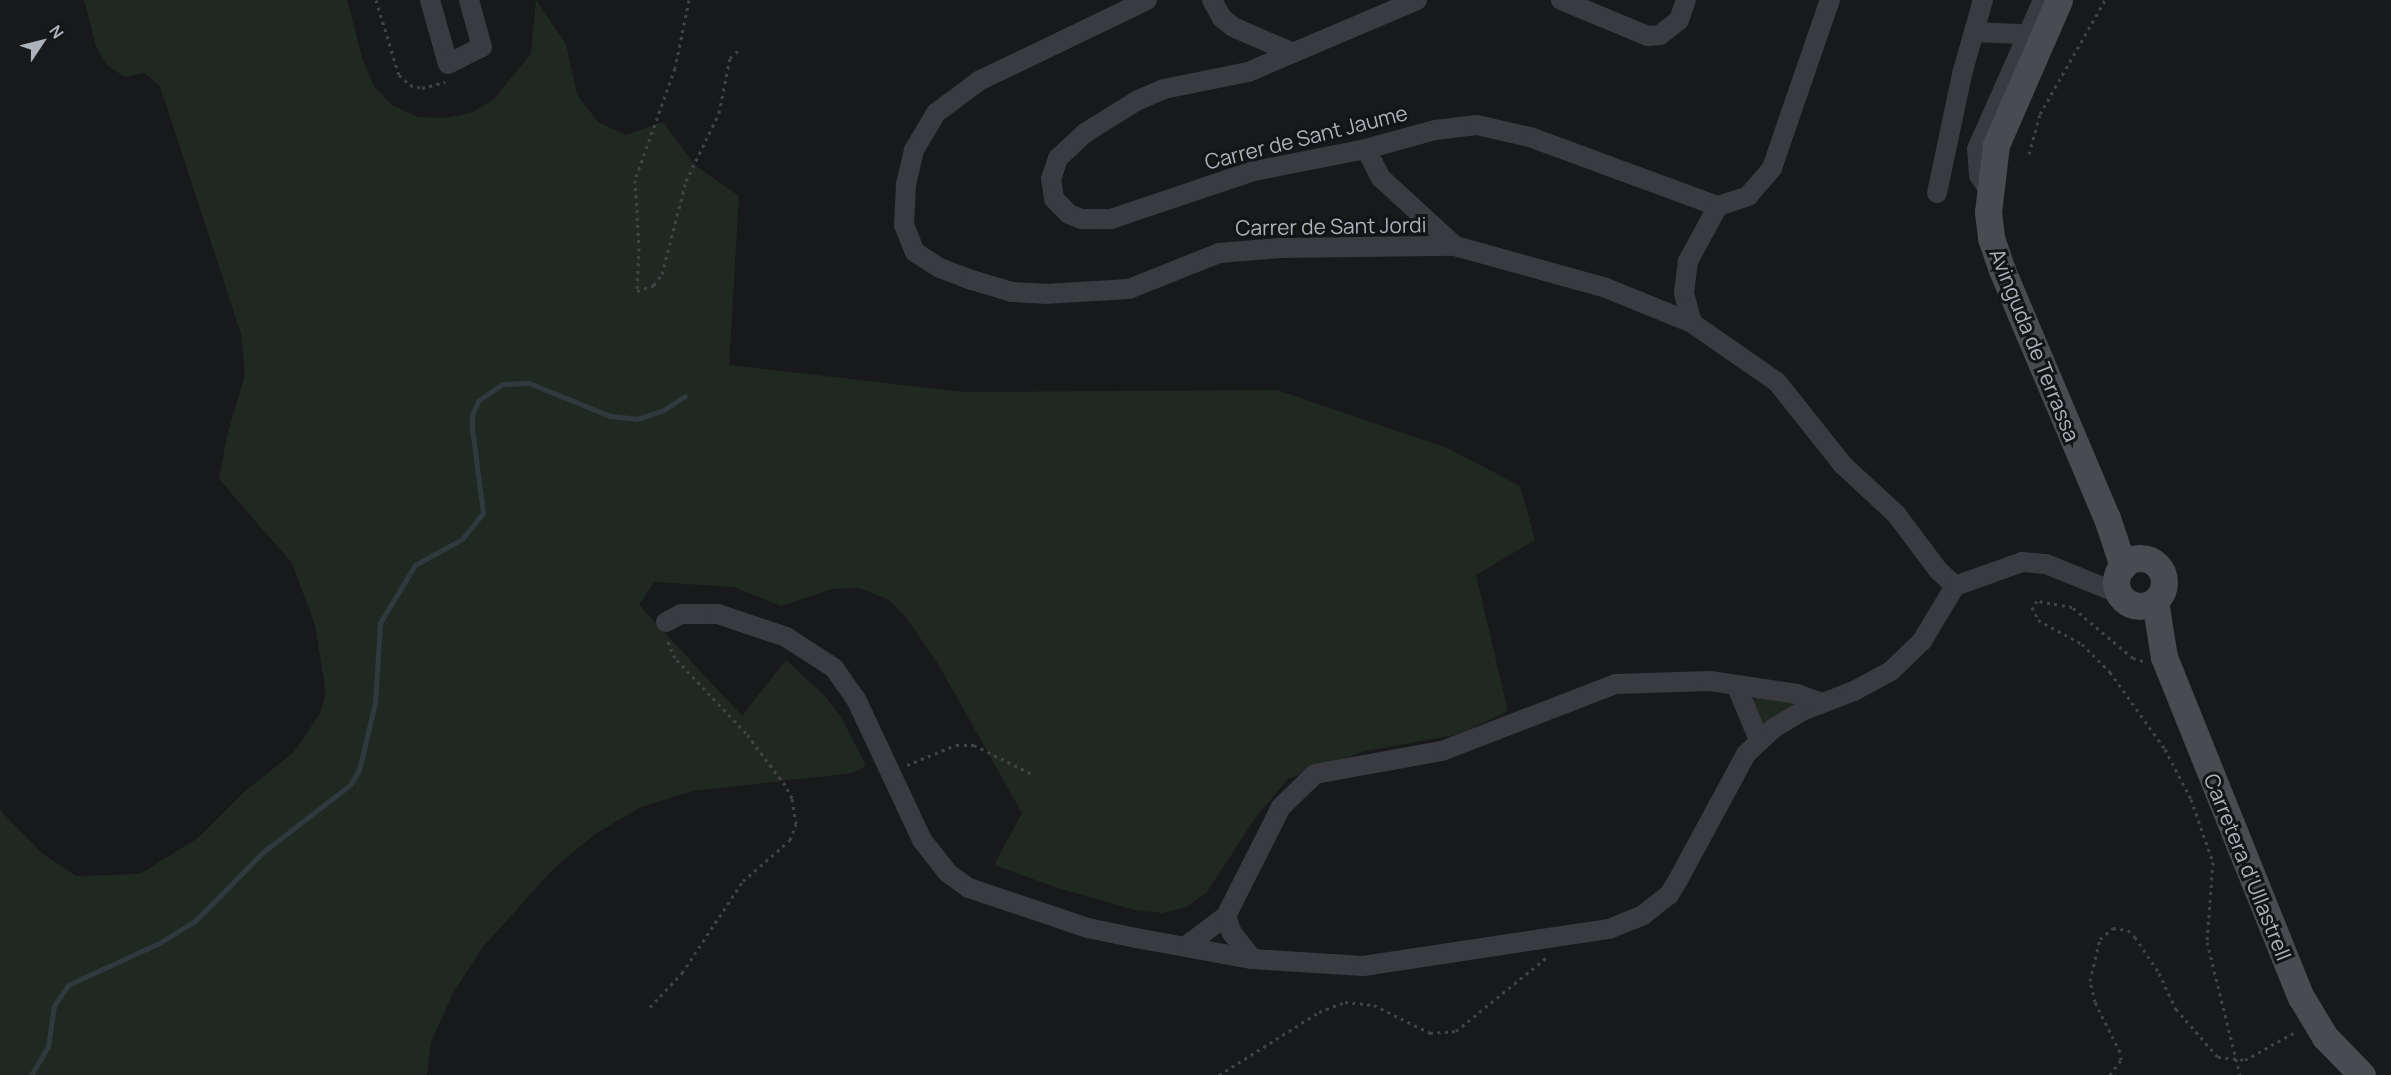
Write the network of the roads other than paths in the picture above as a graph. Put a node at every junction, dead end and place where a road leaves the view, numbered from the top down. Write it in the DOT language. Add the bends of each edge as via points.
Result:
graph roads {
  1 [pos="430,0"];
  2 [pos="469,0"];
  3 [pos="1147,0"];
  4 [pos="1212,0"];
  5 [pos="1417,0"];
  6 [pos="1561,0"];
  7 [pos="1686,0"];
  8 [pos="1830,0"];
  9 [pos="1983,0"];
  10 [pos="2043,0"];
  11 [pos="2059,0"];
  12 [pos="1974,32"];
  13 [pos="2036,34"];
  14 [pos="1291,52"];
  15 [pos="1366,150"];
  16 [pos="1937,193"];
  17 [pos="1718,206"];
  18 [pos="1455,246"];
  19 [pos="1692,323"];
  20 [pos="2132,583"];
  21 [pos="1955,586"];
  22 [pos="666,622"];
  23 [pos="1737,687"];
  24 [pos="1819,702"];
  25 [pos="1759,740"];
  26 [pos="1226,916"];
  27 [pos="1186,946"];
  28 [pos="1252,959"];
  29 [pos="2362,1075"];
  1 -- 2 [label="street" via="448,64 482,47"];
  3 -- 18 [label="street, Carrer de Sant Jordi" via="980,81 936,113 915,150 906,184 904,225 915,252 972,280 1012,292 1045,294 1129,288 1219,253 1240,249"];
  4 -- 14 [label="street" via="1222,18 1233,27"];
  5 -- 14 [label="street, Carrer de Sant Jaume"];
  6 -- 7 [label="street" via="1648,36 1660,35 1679,20"];
  8 -- 17 [label="street" via="1772,168 1748,196"];
  9 -- 12 [label="street"];
  10 -- 13 [label="street"];
  11 -- 13 [label="street, Avinguda de Terrassa"];
  12 -- 13 [label="street"];
  12 -- 16 [label="street"];
  13 -- 20 [label="street, Avinguda de Terrassa" via="2003,123 1989,190 1991,238"];
  14 -- 15 [label="street, Carrer de Sant Jaume" via="1248,72 1164,89 1112,114 1058,158 1051,179 1054,199 1069,214 1081,219 1111,219 1254,171"];
  15 -- 17 [label="street, Carrer de Sant Jaume" via="1435,130 1477,125 1530,137"];
  15 -- 18 [label="street" via="1381,178"];
  17 -- 19 [label="street" via="1684,276"];
  18 -- 19 [label="street, Carrer de Sant Jordi" via="1606,288"];
  19 -- 21 [label="street, Carrer de Sant Jordi" via="1777,382 1843,465 1896,514 1938,570"];
  20 -- 21 [label="street" via="2108,577 2080,577 2046,564 2022,562"];
  20 -- 29 [label="street, Carretera d'Ullastrell" via="2314,1020"];
  21 -- 24 [label="street" via="1922,640 1891,671 1854,691"];
  22 -- 27 [label="street" via="681,614 708,611 765,628 812,651 834,668 856,699 932,855 969,888 1088,928"];
  23 -- 24 [label="street" via="1797,693"];
  23 -- 25 [label="street"];
  23 -- 26 [label="street" via="1710,681 1616,684 1442,751 1315,774 1281,807"];
  24 -- 25 [label="street"];
  25 -- 28 [label="street" via="1746,754 1669,895 1628,923 1363,966"];
  26 -- 27 [label="street"];
  26 -- 28 [label="street" via="1239,945"];
  27 -- 28 [label="street"];
}
